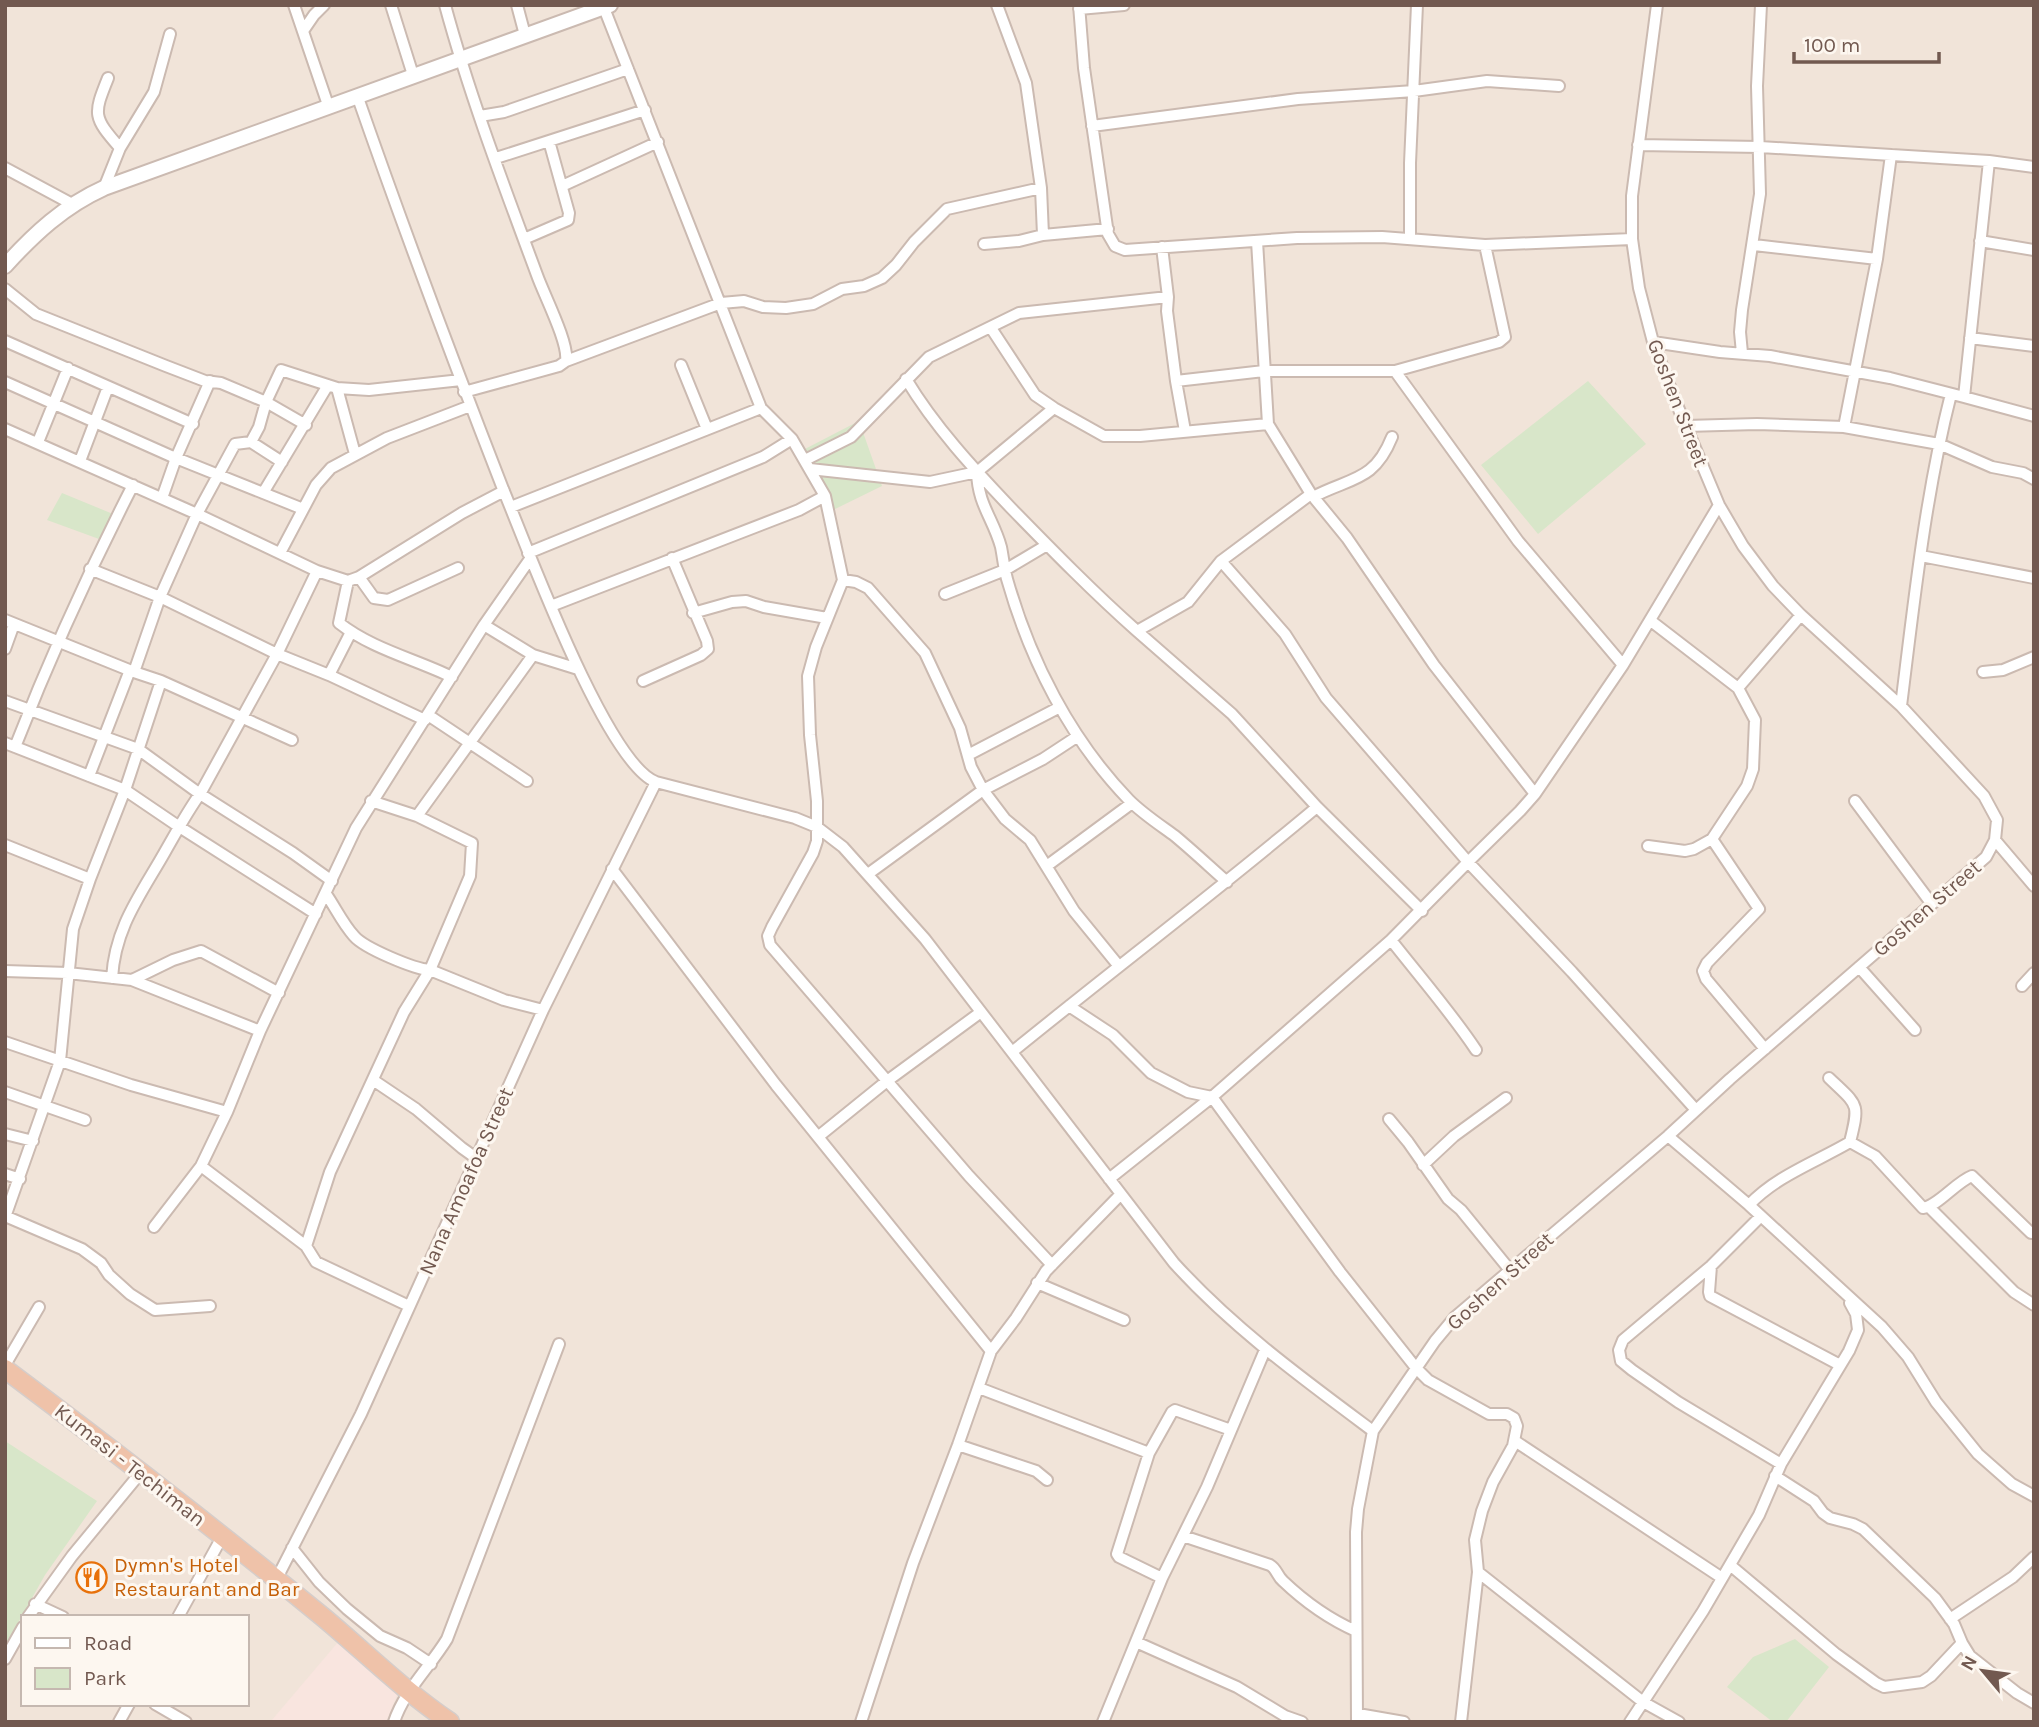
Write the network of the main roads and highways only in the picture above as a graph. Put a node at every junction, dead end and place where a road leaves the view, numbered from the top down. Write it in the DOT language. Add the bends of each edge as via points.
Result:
graph roads {
  1 [pos="5,1367"];
  2 [pos="450,1722"];
  1 -- 2 [label="highway, Kumasi - Techiman" via="142,1471"];
}
